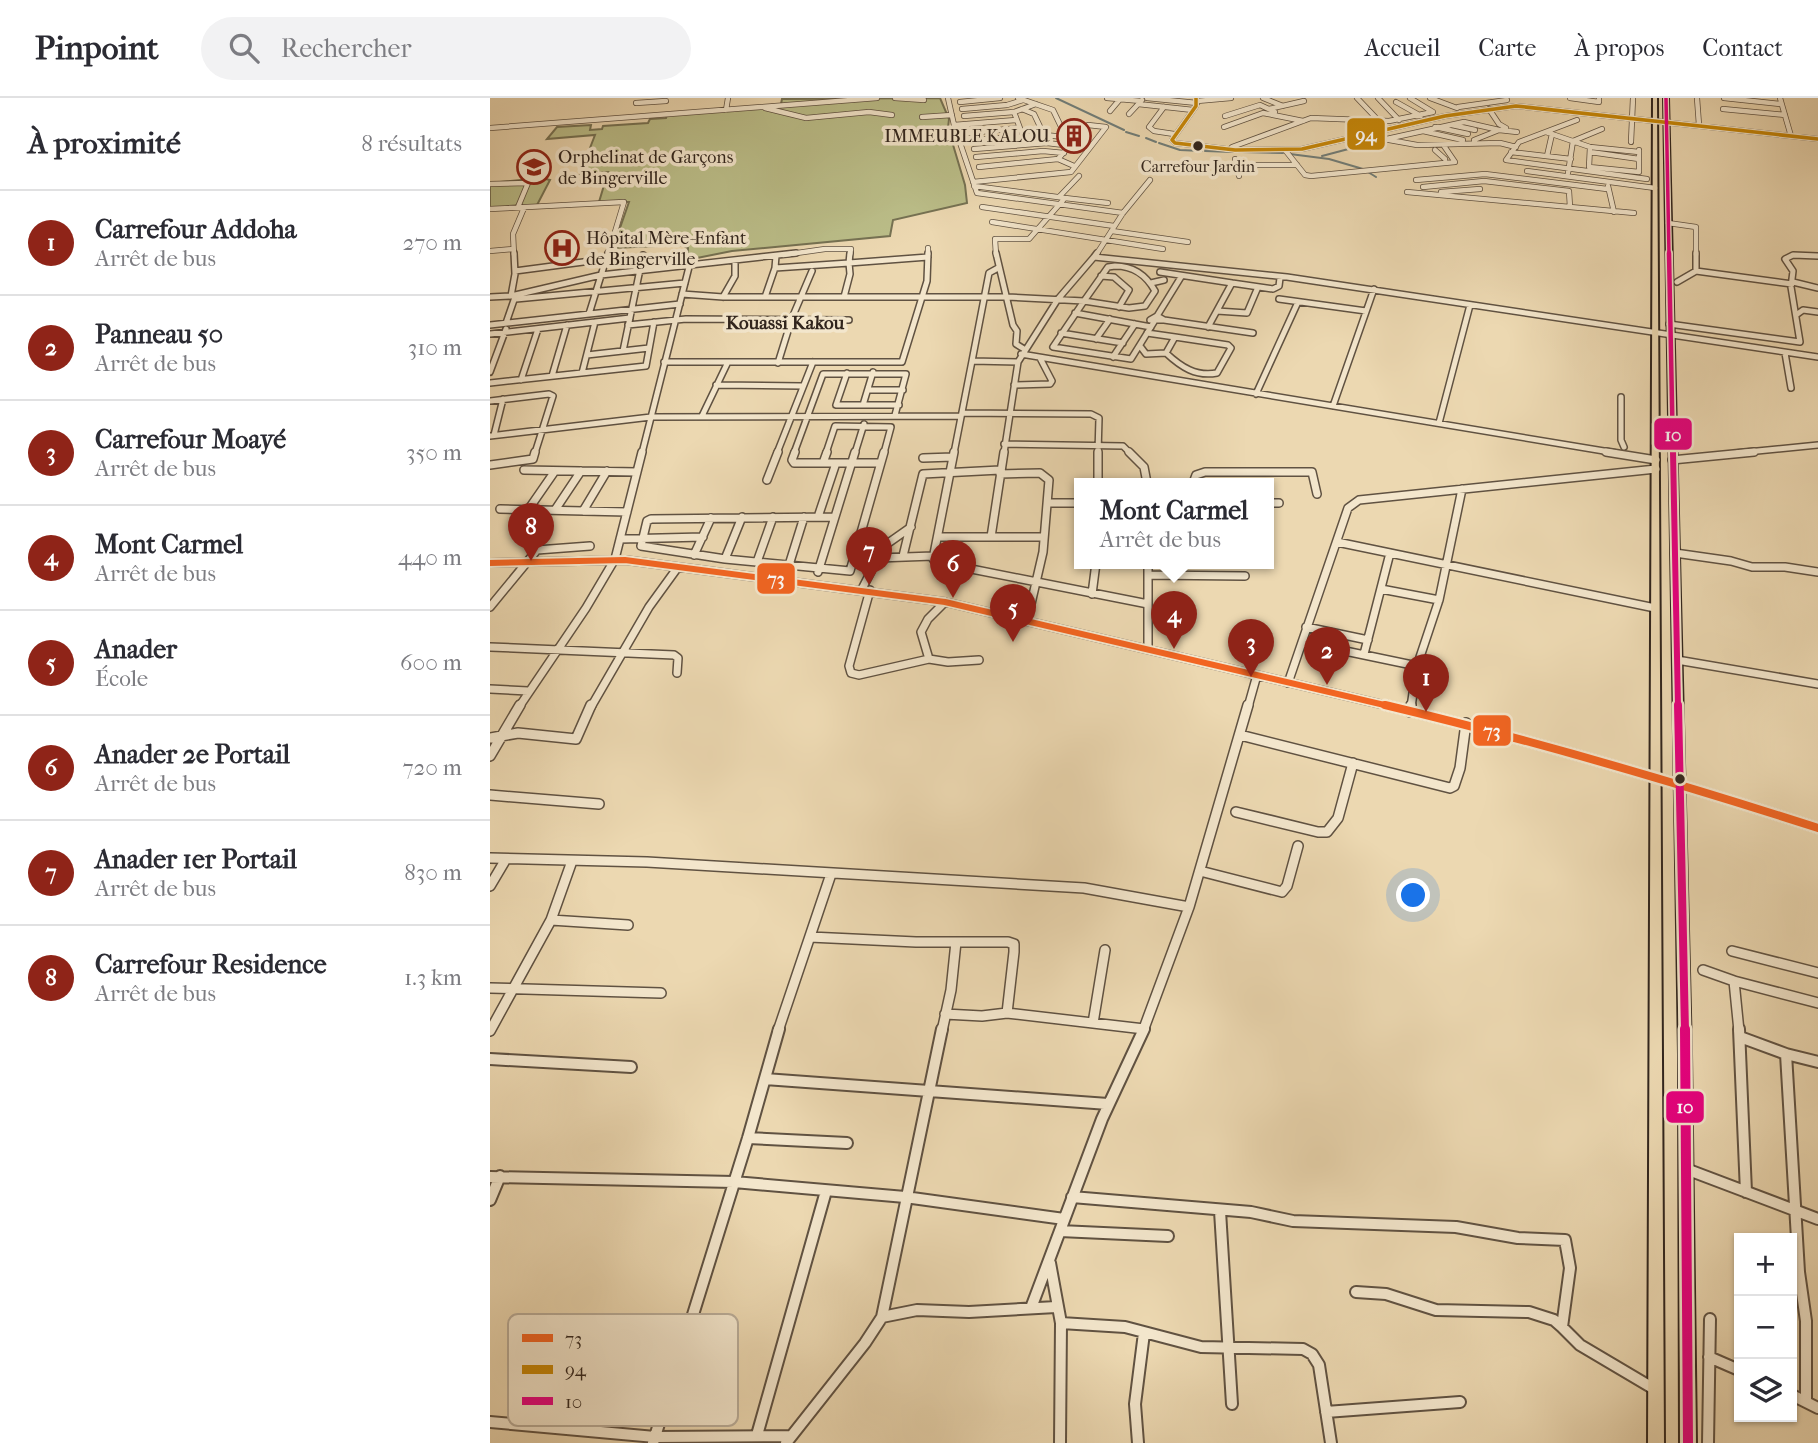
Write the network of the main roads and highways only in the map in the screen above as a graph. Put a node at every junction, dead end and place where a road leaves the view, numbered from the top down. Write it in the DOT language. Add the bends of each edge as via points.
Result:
graph roads {
  1 [pos="1655,98"];
  2 [pos="1666,98"];
  3 [pos="1661,121"];
  4 [pos="1656,1443"];
  5 [pos="1688,1443"];
  1 -- 3 [label="highway"];
  2 -- 3 [label="highway"];
  3 -- 4 [label="highway" via="1651,184 1656,333"];
  3 -- 5 [label="highway" via="1668,223 1675,553"];
}
